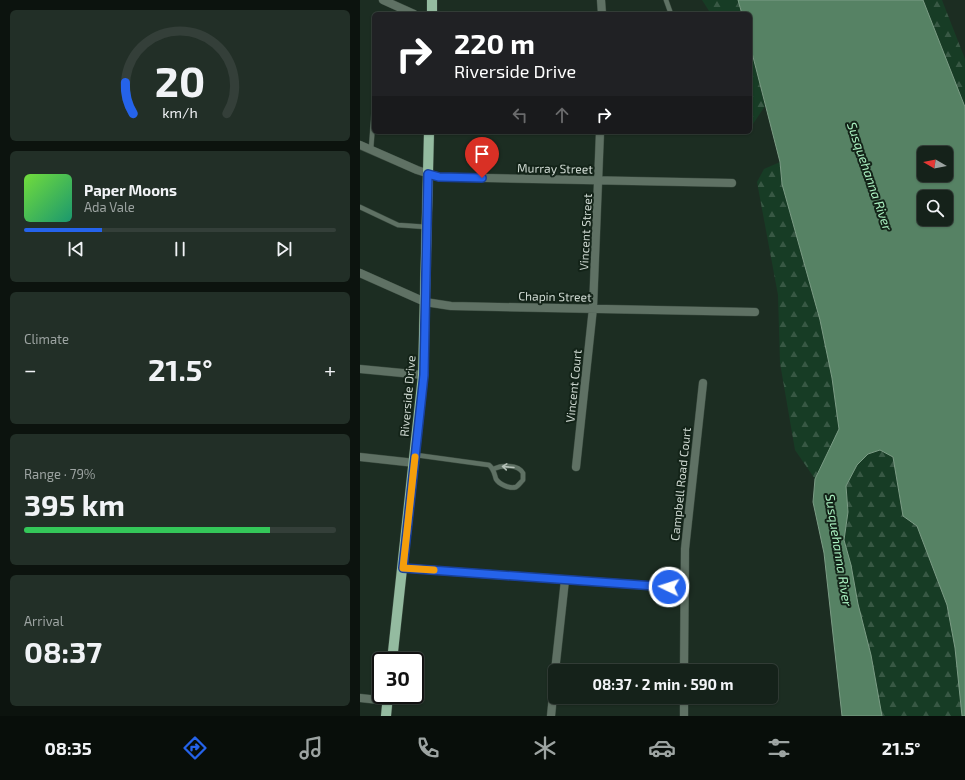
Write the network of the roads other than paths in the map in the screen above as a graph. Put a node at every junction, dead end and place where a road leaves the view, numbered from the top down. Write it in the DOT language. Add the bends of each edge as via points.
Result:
graph roads {
  1 [pos="383,0"];
  2 [pos="432,0"];
  3 [pos="601,0"];
  4 [pos="666,0"];
  5 [pos="410,12"];
  6 [pos="432,12"];
  7 [pos="602,12"];
  8 [pos="670,12"];
  9 [pos="373,134"];
  10 [pos="429,134"];
  11 [pos="600,134"];
  12 [pos="360,145"];
  13 [pos="371,149"];
  14 [pos="428,174"];
  15 [pos="599,181"];
  16 [pos="732,183"];
  17 [pos="360,207"];
  18 [pos="427,227"];
  19 [pos="360,273"];
  20 [pos="425,302"];
  21 [pos="593,308"];
  22 [pos="755,312"];
  23 [pos="360,369"];
  24 [pos="424,375"];
  25 [pos="703,383"];
  26 [pos="360,457"];
  27 [pos="415,459"];
  28 [pos="576,467"];
  29 [pos="494,469"];
  30 [pos="403,568"];
  31 [pos="565,580"];
  32 [pos="684,588"];
  33 [pos="393,652"];
  34 [pos="557,664"];
  35 [pos="684,664"];
  36 [pos="360,698"];
  37 [pos="372,698"];
  38 [pos="387,704"];
  39 [pos="552,704"];
  40 [pos="684,704"];
  41 [pos="386,716"];
  42 [pos="551,716"];
  43 [pos="684,716"];
  1 -- 5 [label="street"];
  2 -- 6 [label="main road"];
  3 -- 7 [label="street"];
  4 -- 8 [label="lane"];
  9 -- 13 [label="lane"];
  10 -- 14 [label="main road, Riverside Drive"];
  11 -- 15 [label="street, Vincent Street"];
  12 -- 13 [label="street, Murray Street"];
  13 -- 14 [label="street, Murray Street"];
  14 -- 15 [label="street, Murray Street" via="452,178"];
  14 -- 18 [label="main road, Riverside Drive"];
  15 -- 16 [label="street, Murray Street"];
  15 -- 21 [label="street, Vincent Street"];
  17 -- 18 [label="lane" via="398,225"];
  18 -- 20 [label="main road, Riverside Drive"];
  19 -- 20 [label="street, Chapin Street"];
  20 -- 21 [label="street, Chapin Street" via="451,306"];
  20 -- 24 [label="main road, Riverside Drive"];
  21 -- 22 [label="street, Chapin Street"];
  21 -- 28 [label="street, Vincent Court"];
  23 -- 24 [label="street"];
  24 -- 27 [label="main road, Riverside Drive"];
  25 -- 32 [label="street, Campbell Road Court" via="685,549"];
  26 -- 27 [label="street"];
  27 -- 29 [label="lane" via="482,463"];
  27 -- 30 [label="main road, Riverside Drive"];
  29 -- 29 [label="lane, one-way" via="501,484 516,487 523,480 523,474 517,468 505,466"];
  30 -- 31 [label="street"];
  30 -- 33 [label="main road, Riverside Drive"];
  31 -- 32 [label="street"];
  31 -- 34 [label="street"];
  32 -- 35 [label="street, Campbell Road Court"];
  36 -- 37 [label="street"];
  38 -- 41 [label="main road"];
  39 -- 42 [label="street"];
  40 -- 43 [label="street"];
}
